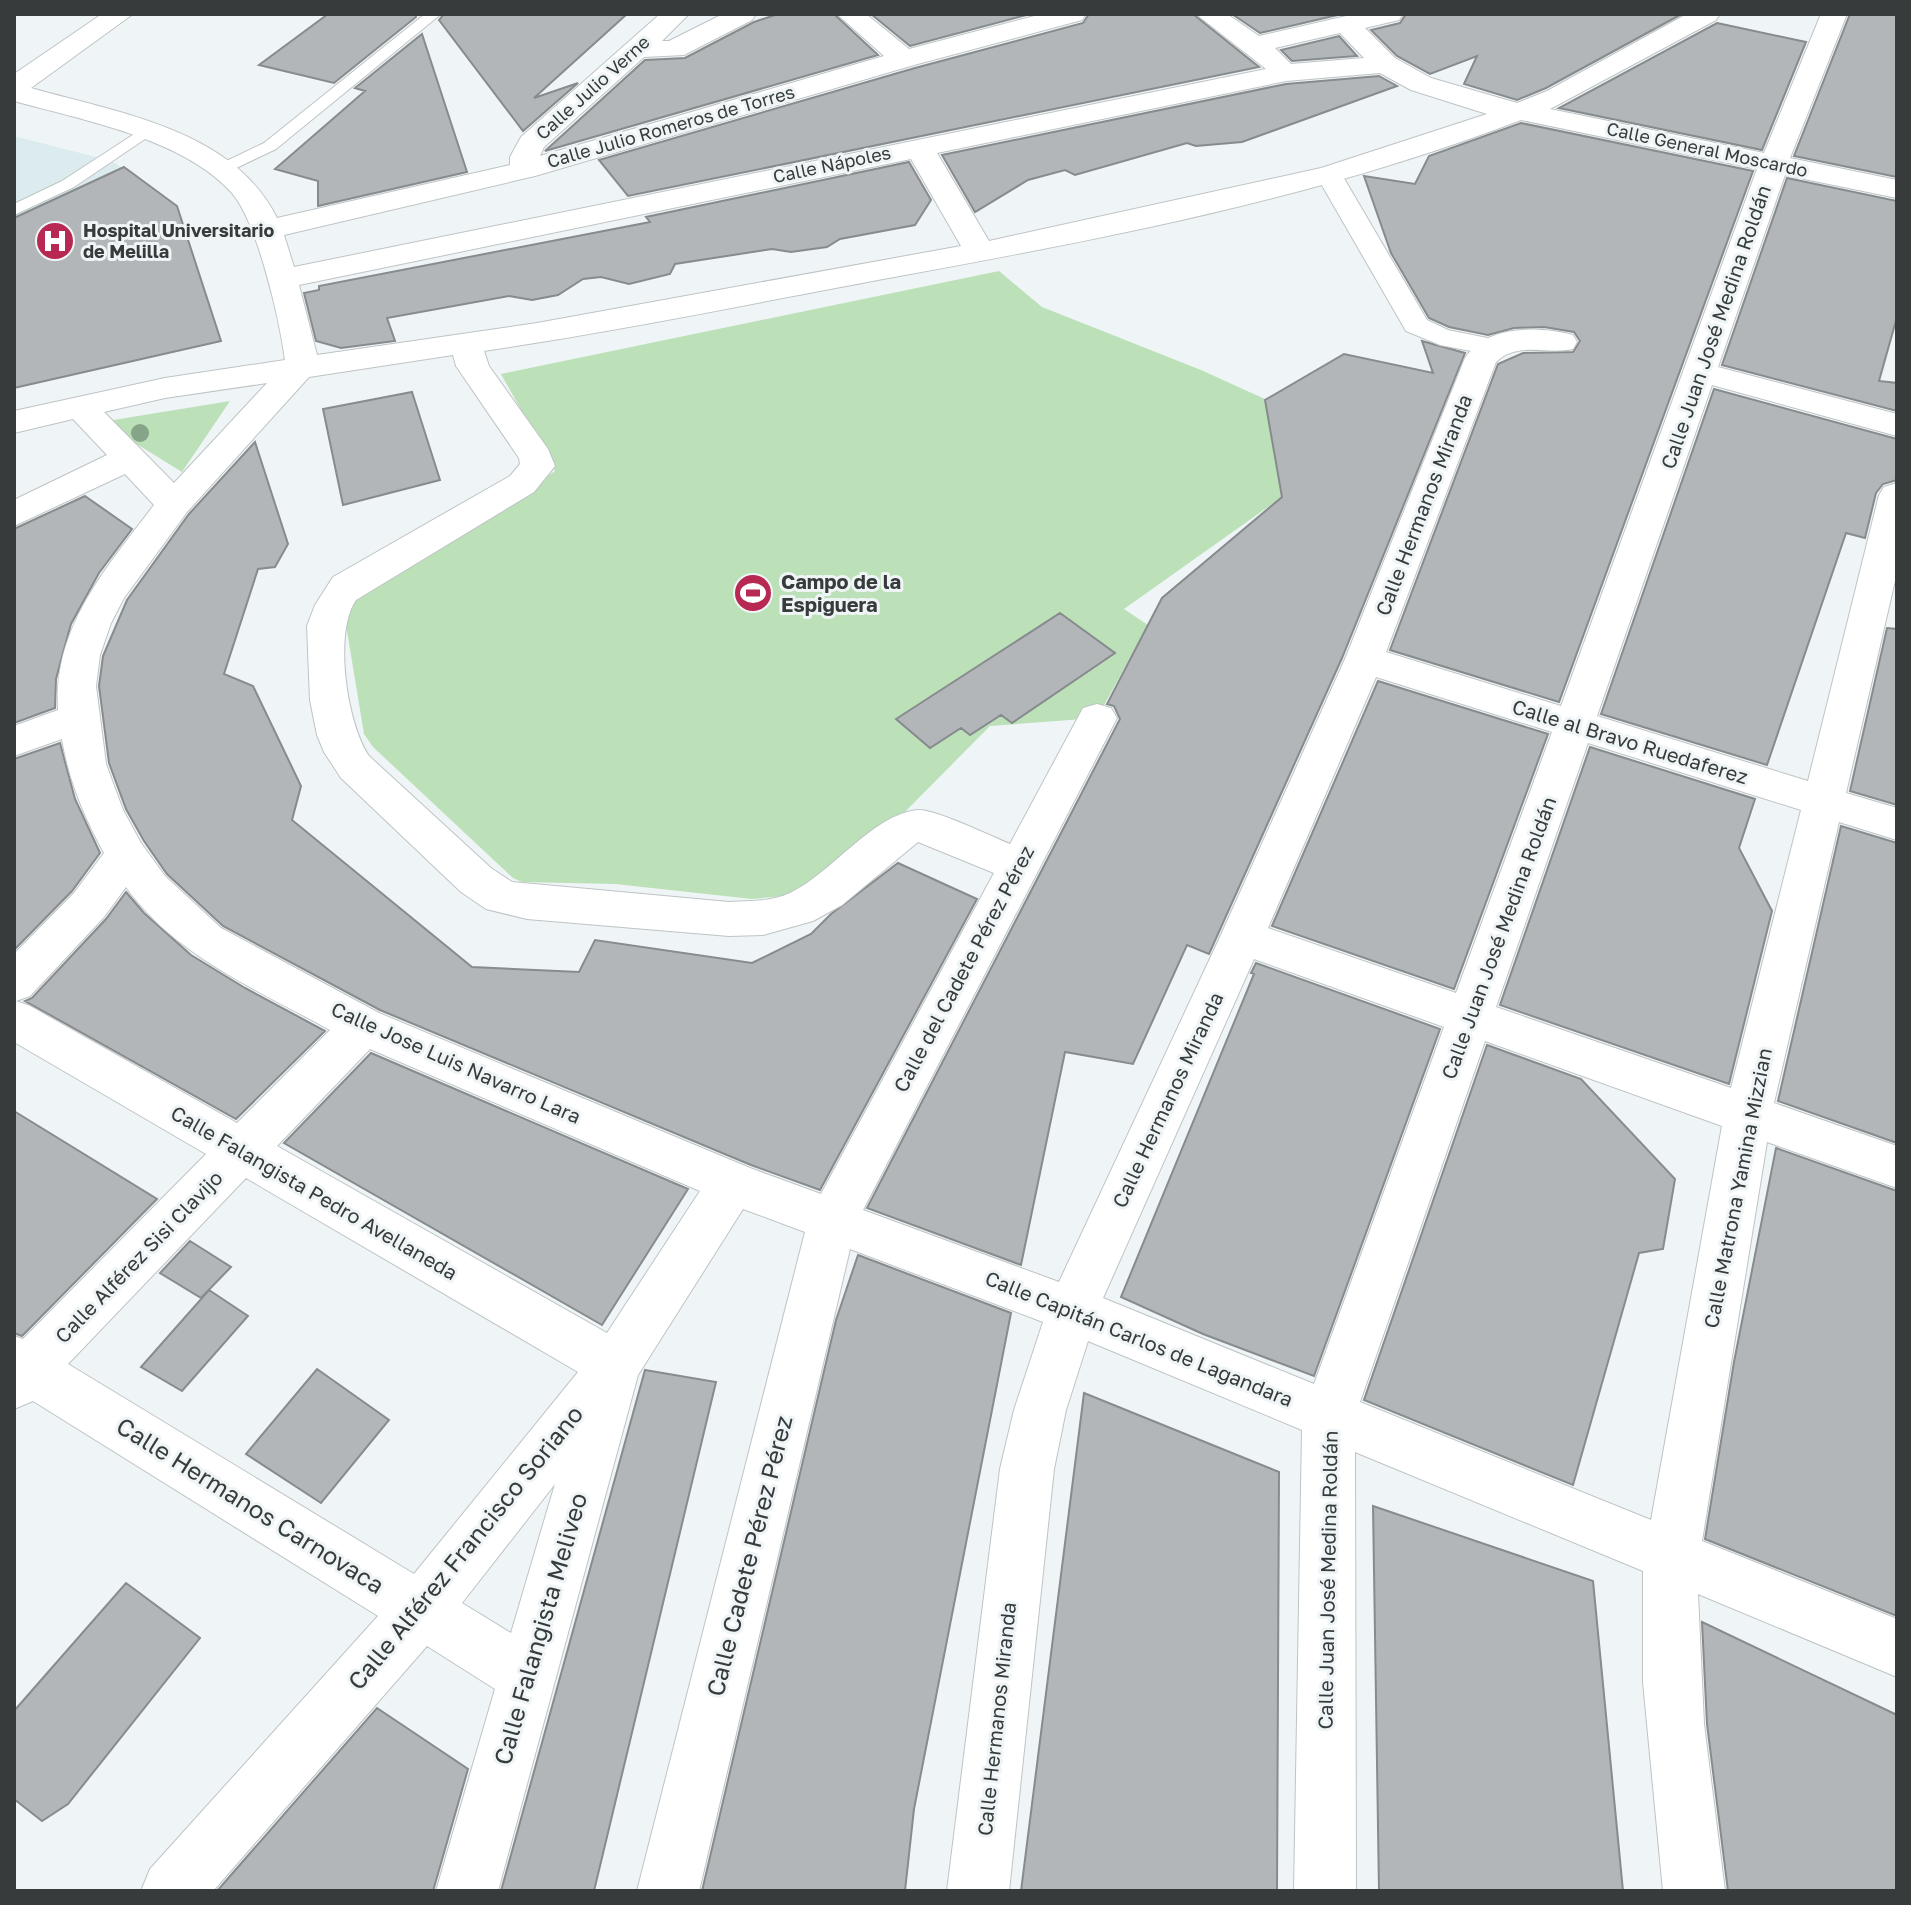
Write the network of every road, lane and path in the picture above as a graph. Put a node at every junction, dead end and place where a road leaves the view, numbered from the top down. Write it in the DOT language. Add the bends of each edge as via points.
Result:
graph roads {
  1 [pos="120,14"];
  2 [pos="434,14"];
  3 [pos="676,14"];
  4 [pos="743,14"];
  5 [pos="850,14"];
  6 [pos="1073,14"];
  7 [pos="1209,14"];
  8 [pos="1390,14"];
  9 [pos="1707,14"];
  10 [pos="1834,14"];
  11 [pos="1347,25"];
  12 [pos="1255,45"];
  13 [pos="636,49"];
  14 [pos="904,59"];
  15 [pos="1385,64"];
  16 [pos="1286,73"];
  17 [pos="14,90"];
  18 [pos="1518,110"];
  19 [pos="145,132"];
  20 [pos="919,147"];
  21 [pos="1774,163"];
  22 [pos="222,169"];
  23 [pos="525,170"];
  24 [pos="1329,175"];
  25 [pos="1897,189"];
  26 [pos="14,210"];
  27 [pos="267,230"];
  28 [pos="979,251"];
  29 [pos="282,279"];
  30 [pos="1561,342"];
  31 [pos="466,344"];
  32 [pos="1492,347"];
  33 [pos="302,365"];
  34 [pos="1700,372"];
  35 [pos="79,406"];
  36 [pos="14,422"];
  37 [pos="1897,425"];
  38 [pos="128,459"];
  39 [pos="1897,495"];
  40 [pos="174,504"];
  41 [pos="14,514"];
  42 [pos="1364,659"];
  43 [pos="78,718"];
  44 [pos="1097,718"];
  45 [pos="1574,724"];
  46 [pos="14,741"];
  47 [pos="1823,802"];
  48 [pos="1897,824"];
  49 [pos="126,855"];
  50 [pos="1019,865"];
  51 [pos="1242,937"];
  52 [pos="14,983"];
  53 [pos="1470,1017"];
  54 [pos="14,1019"];
  55 [pos="363,1026"];
  56 [pos="1748,1115"];
  57 [pos="242,1151"];
  58 [pos="1897,1167"];
  59 [pos="733,1183"];
  60 [pos="832,1221"];
  61 [pos="1072,1310"];
  62 [pos="615,1366"];
  63 [pos="19,1371"];
  64 [pos="1329,1415"];
  65 [pos="1672,1556"];
  66 [pos="419,1612"];
  67 [pos="1897,1648"];
  68 [pos="528,1676"];
  69 [pos="172,1891"];
  70 [pos="467,1891"];
  71 [pos="668,1891"];
  72 [pos="978,1891"];
  73 [pos="1325,1891"];
  74 [pos="1694,1891"];
  1 -- 17 [label="street"];
  2 -- 22 [label="lane" via="270,146"];
  3 -- 13 [label="street, Calle Julio Verne"];
  4 -- 13 [label="street" via="674,49"];
  5 -- 14 [label="street"];
  6 -- 14 [label="street, Calle Julio Romeros de Torres"];
  7 -- 12 [label="street"];
  8 -- 11 [label="street"];
  9 -- 18 [label="street" via="1572,90"];
  10 -- 21 [label="street, Calle Juan José Medina Roldán"];
  11 -- 12 [label="street"];
  11 -- 15 [label="street"];
  12 -- 16 [label="street"];
  13 -- 23 [label="street, Calle Julio Verne" via="531,143"];
  14 -- 23 [label="street, Calle Julio Romeros de Torres"];
  15 -- 16 [label="street, Calle Nápoles"];
  15 -- 18 [label="street" via="1451,95"];
  16 -- 20 [label="street, Calle Nápoles"];
  17 -- 19 [label="street"];
  18 -- 21 [label="street, Calle General Moscardo"];
  18 -- 24 [label="street" via="1449,138"];
  19 -- 22 [label="street"];
  19 -- 26 [label="lane" via="68,184"];
  20 -- 28 [label="street"];
  20 -- 29 [label="street, Calle Nápoles"];
  21 -- 25 [label="street, Calle General Moscardo"];
  21 -- 34 [label="street, Calle Juan José Medina Roldán"];
  22 -- 27 [label="street" via="242,184"];
  23 -- 27 [label="street, Calle Julio Romeros de Torres"];
  24 -- 28 [label="street"];
  24 -- 32 [label="street" via="1409,318 1432,335"];
  27 -- 29 [label="street"];
  28 -- 31 [label="street"];
  29 -- 33 [label="street"];
  30 -- 32 [label="street" via="1512,341"];
  31 -- 33 [label="street"];
  31 -- 50 [label="street" via="473,366 536,457 534,475 346,586 326,626 332,728 341,750 421,829 501,897 729,919 798,909 827,893 912,825"];
  32 -- 42 [label="street, Calle Hermanos Miranda" via="1481,358"];
  33 -- 35 [label="street"];
  33 -- 40 [label="street, Calle Jose Luis Navarro Lara"];
  34 -- 37 [label="street"];
  34 -- 45 [label="street, Calle Juan José Medina Roldán"];
  35 -- 36 [label="street"];
  35 -- 38 [label="street"];
  38 -- 40 [label="street"];
  38 -- 41 [label="street"];
  39 -- 47 [label="street, Calle Matrona Yamina Mizzian"];
  40 -- 43 [label="street, Calle Jose Luis Navarro Lara" via="92,623 76,686"];
  42 -- 45 [label="street, Calle al Bravo Ruedaferez"];
  42 -- 51 [label="street, Calle Hermanos Miranda"];
  43 -- 46 [label="street"];
  43 -- 49 [label="street, Calle Jose Luis Navarro Lara" via="98,799"];
  44 -- 50 [label="street, Calle del Cadete Pérez Pérez"];
  45 -- 47 [label="street, Calle al Bravo Ruedaferez"];
  45 -- 53 [label="street, Calle Juan José Medina Roldán"];
  47 -- 48 [label="street, Calle al Bravo Ruedaferez"];
  47 -- 56 [label="street, Calle Matrona Yamina Mizzian"];
  49 -- 52 [label="street" via="89,905"];
  49 -- 55 [label="street, Calle Jose Luis Navarro Lara" via="150,888 206,940"];
  50 -- 60 [label="street, Calle del Cadete Pérez Pérez"];
  51 -- 53 [label="street"];
  51 -- 61 [label="street, Calle Hermanos Miranda"];
  53 -- 56 [label="street"];
  53 -- 64 [label="street, Calle Juan José Medina Roldán"];
  54 -- 57 [label="street, Calle Falangista Pedro Avellaneda"];
  55 -- 57 [label="street, Calle Alférez Sisi Clavijo"];
  55 -- 59 [label="street, Calle Jose Luis Navarro Lara"];
  56 -- 58 [label="street"];
  56 -- 65 [label="street, Calle Matrona Yamina Mizzian"];
  57 -- 62 [label="street, Calle Falangista Pedro Avellaneda"];
  57 -- 63 [label="street, Calle Alférez Sisi Clavijo"];
  59 -- 60 [label="street, Calle Capitán Carlos de Lagandara"];
  59 -- 62 [label="street, Calle Alférez Francisco Soriano"];
  60 -- 61 [label="street, Calle Capitán Carlos de Lagandara"];
  60 -- 71 [label="street, Calle Cadete Pérez Pérez"];
  61 -- 64 [label="street, Calle Capitán Carlos de Lagandara"];
  61 -- 72 [label="street, Calle Hermanos Miranda" via="1027,1469"];
  62 -- 66 [label="street, Calle Alférez Francisco Soriano"];
  62 -- 68 [label="street, Calle Falangista Meliveo"];
  63 -- 66 [label="street, Calle Hermanos Carnovaca"];
  64 -- 65 [label="street, Calle Capitán Carlos de Lagandara"];
  64 -- 73 [label="street, Calle Juan José Medina Roldán"];
  65 -- 67 [label="street, Calle Capitán Carlos de Lagandara"];
  65 -- 74 [label="street, Calle Matrona Yamina Mizzian" via="1669,1664"];
  66 -- 68 [label="street, Calle Hermanos Carnovaca"];
  66 -- 69 [label="street, Calle Alférez Francisco Soriano"];
  68 -- 70 [label="street, Calle Falangista Meliveo"];
}
